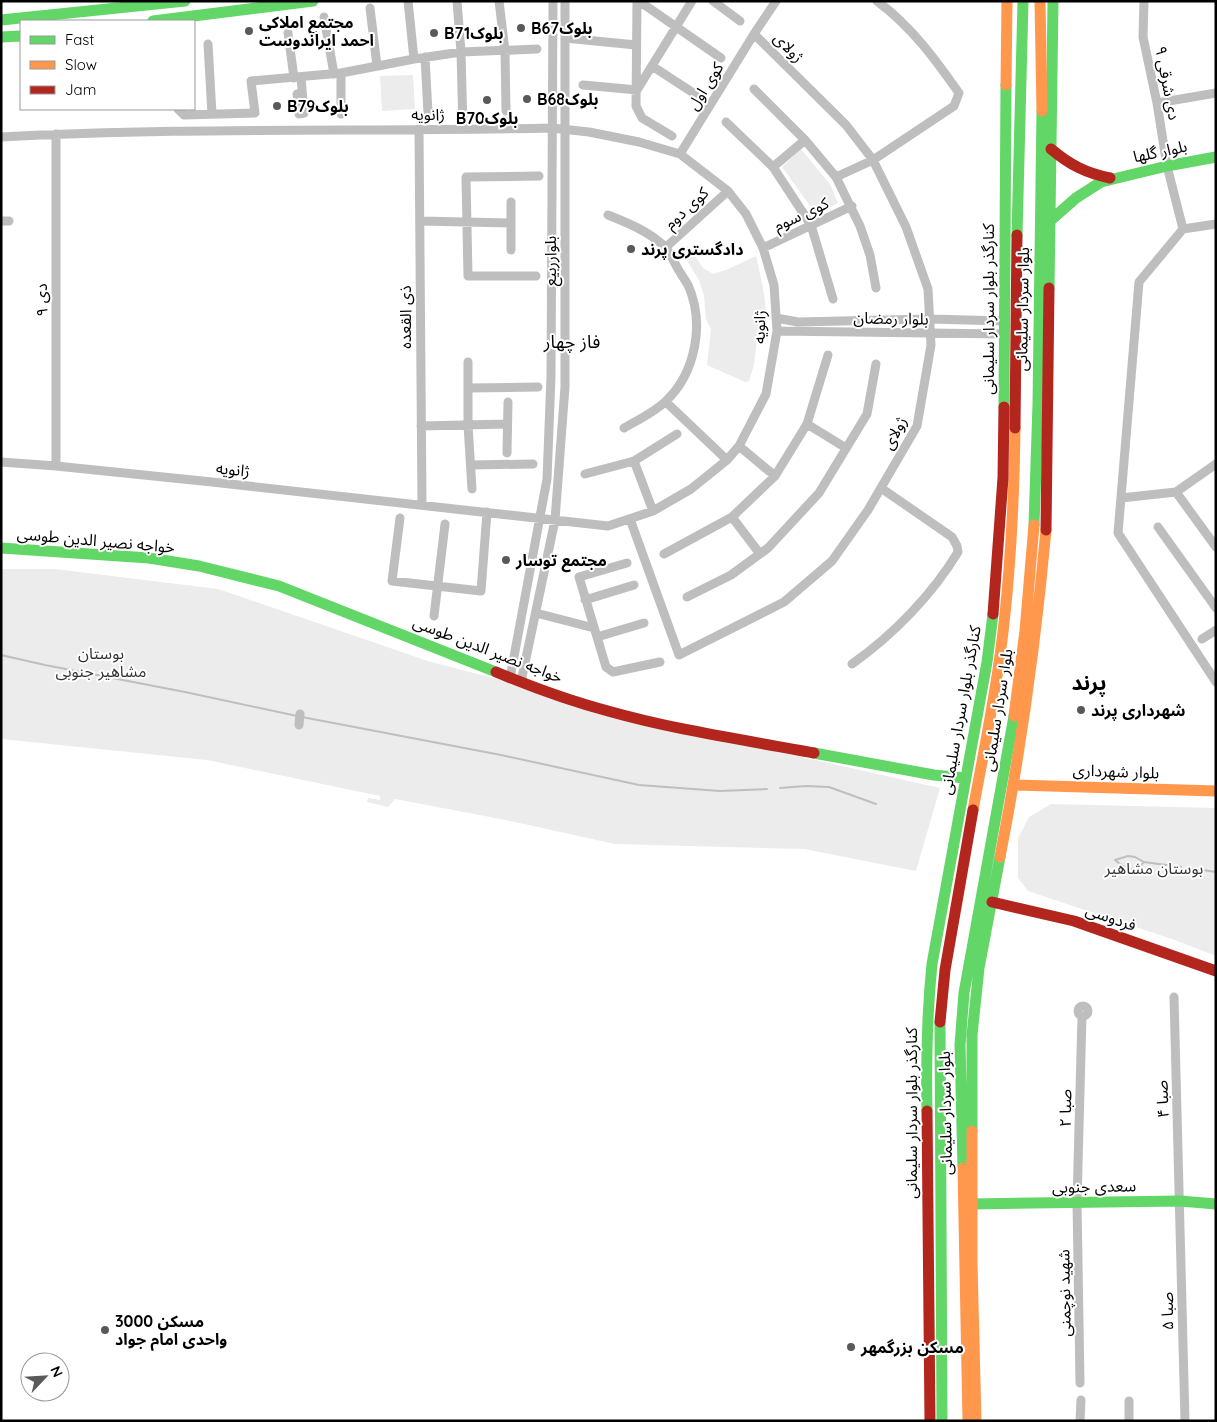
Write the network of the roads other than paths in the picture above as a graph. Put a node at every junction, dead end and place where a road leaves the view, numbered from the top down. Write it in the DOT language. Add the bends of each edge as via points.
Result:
graph roads {
  1 [pos="185,1"];
  2 [pos="313,1"];
  3 [pos="408,1"];
  4 [pos="457,1"];
  5 [pos="499,1"];
  6 [pos="553,1"];
  7 [pos="565,1"];
  8 [pos="638,1"];
  9 [pos="692,1"];
  10 [pos="713,1"];
  11 [pos="776,1"];
  12 [pos="878,1"];
  13 [pos="1007,1"];
  14 [pos="1022,1"];
  15 [pos="1040,1"];
  16 [pos="1053,1"];
  17 [pos="1144,1"];
  18 [pos="370,8"];
  19 [pos="324,17"];
  20 [pos="1,20"];
  21 [pos="161,20"];
  22 [pos="740,22"];
  23 [pos="676,29"];
  24 [pos="288,32"];
  25 [pos="754,34"];
  26 [pos="20,36"];
  27 [pos="1,37"];
  28 [pos="565,38"];
  29 [pos="208,44"];
  30 [pos="636,45"];
  31 [pos="537,49"];
  32 [pos="505,50"];
  33 [pos="461,52"];
  34 [pos="425,57"];
  35 [pos="721,58"];
  36 [pos="414,59"];
  37 [pos="377,66"];
  38 [pos="652,66"];
  39 [pos="337,74"];
  40 [pos="298,78"];
  41 [pos="583,85"];
  42 [pos="754,89"];
  43 [pos="637,90"];
  44 [pos="1216,93"];
  45 [pos="297,94"];
  46 [pos="695,94"];
  47 [pos="1157,104"];
  48 [pos="179,110"];
  49 [pos="506,112"];
  50 [pos="428,113"];
  51 [pos="212,114"];
  52 [pos="341,114"];
  53 [pos="726,122"];
  54 [pos="552,128"];
  55 [pos="566,128"];
  56 [pos="419,129"];
  57 [pos="463,129"];
  58 [pos="56,134"];
  59 [pos="672,136"];
  60 [pos="1,137"];
  61 [pos="805,140"];
  62 [pos="1006,143"];
  63 [pos="1019,143"];
  64 [pos="1051,149"];
  65 [pos="680,154"];
  66 [pos="1216,157"];
  67 [pos="873,160"];
  68 [pos="1167,166"];
  69 [pos="773,167"];
  70 [pos="539,176"];
  71 [pos="836,177"];
  72 [pos="1112,178"];
  73 [pos="728,190"];
  74 [pos="511,202"];
  75 [pos="852,206"];
  76 [pos="608,215"];
  77 [pos="1051,220"];
  78 [pos="420,221"];
  79 [pos="466,222"];
  80 [pos="510,223"];
  81 [pos="1216,224"];
  82 [pos="811,226"];
  83 [pos="1182,229"];
  84 [pos="665,248"];
  85 [pos="763,248"];
  86 [pos="511,250"];
  87 [pos="536,276"];
  88 [pos="1050,287"];
  89 [pos="876,288"];
  90 [pos="833,299"];
  91 [pos="1038,304"];
  92 [pos="930,319"];
  93 [pos="1004,321"];
  94 [pos="774,324"];
  95 [pos="1049,324"];
  96 [pos="930,333"];
  97 [pos="1004,334"];
  98 [pos="828,355"];
  99 [pos="468,362"];
  100 [pos="876,364"];
  101 [pos="551,376"];
  102 [pos="565,377"];
  103 [pos="538,387"];
  104 [pos="468,388"];
  105 [pos="508,402"];
  106 [pos="666,402"];
  107 [pos="468,424"];
  108 [pos="507,424"];
  109 [pos="807,424"];
  110 [pos="421,426"];
  111 [pos="624,428"];
  112 [pos="677,434"];
  113 [pos="739,446"];
  114 [pos="846,448"];
  115 [pos="507,454"];
  116 [pos="727,460"];
  117 [pos="634,461"];
  118 [pos="1,462"];
  119 [pos="534,464"];
  120 [pos="1216,464"];
  121 [pos="471,465"];
  122 [pos="56,466"];
  123 [pos="585,474"];
  124 [pos="775,476"];
  125 [pos="881,488"];
  126 [pos="472,489"];
  127 [pos="1176,492"];
  128 [pos="1121,498"];
  129 [pos="422,505"];
  130 [pos="654,511"];
  131 [pos="488,512"];
  132 [pos="732,517"];
  133 [pos="400,518"];
  134 [pos="540,518"];
  135 [pos="630,519"];
  136 [pos="555,520"];
  137 [pos="445,524"];
  138 [pos="1158,527"];
  139 [pos="1214,541"];
  140 [pos="1,548"];
  141 [pos="664,554"];
  142 [pos="760,554"];
  143 [pos="627,563"];
  144 [pos="634,585"];
  145 [pos="438,586"];
  146 [pos="686,598"];
  147 [pos="994,598"];
  148 [pos="585,600"];
  149 [pos="1216,608"];
  150 [pos="536,613"];
  151 [pos="434,616"];
  152 [pos="644,622"];
  153 [pos="1216,630"];
  154 [pos="595,633"];
  155 [pos="1003,634"];
  156 [pos="1202,639"];
  157 [pos="660,662"];
  158 [pos="987,662"];
  159 [pos="852,664"];
  160 [pos="516,680"];
  161 [pos="1216,682"];
  162 [pos="300,714"];
  163 [pos="299,725"];
  164 [pos="966,778"];
  165 [pos="1014,785"];
  166 [pos="1216,791"];
  167 [pos="995,825"];
  168 [pos="1002,853"];
  169 [pos="992,902"];
  170 [pos="1216,971"];
  171 [pos="1174,997"];
  172 [pos="1082,1016"];
  173 [pos="927,1149"];
  174 [pos="939,1178"];
  175 [pos="1180,1201"];
  176 [pos="1078,1202"];
  177 [pos="972,1204"];
  178 [pos="1216,1204"];
  179 [pos="928,1208"];
  180 [pos="1080,1383"];
  181 [pos="1081,1400"];
  182 [pos="1129,1401"];
  183 [pos="930,1421"];
  184 [pos="942,1421"];
  185 [pos="968,1421"];
  186 [pos="976,1421"];
  187 [pos="1080,1421"];
  188 [pos="1129,1421"];
  189 [pos="1185,1421"];
  1 -- 20 [label="street"];
  2 -- 21 [label="street"];
  3 -- 36 [label="street"];
  4 -- 33 [label="street"];
  5 -- 32 [label="street"];
  6 -- 54 [label="street, بلوارربیع"];
  7 -- 28 [label="street, بلوارربیع"];
  8 -- 23 [label="street"];
  8 -- 30 [label="street"];
  9 -- 23 [label="street"];
  10 -- 22 [label="street"];
  11 -- 25 [label="street, کوی اول"];
  12 -- 67 [label="street" via="896,15 933,56 959,93 954,106"];
  13 -- 62 [label="street, کنارگذر بلوار سردار سلیمانی"];
  14 -- 63 [label="street, بلوار سردار سلیمانی"];
  15 -- 91 [label="street, بلوار سردار سلیمانی" via="1042,136"];
  16 -- 64 [label="street"];
  17 -- 47 [label="street, ۹ دی شرقی" via="1144,37"];
  18 -- 37 [label="street"];
  19 -- 39 [label="street"];
  23 -- 35 [label="street"];
  23 -- 38 [label="street"];
  24 -- 40 [label="street"];
  25 -- 65 [label="street, کوی اول"];
  25 -- 67 [label="street, ژولای" via="846,126"];
  26 -- 27 [label="street"];
  28 -- 30 [label="street"];
  28 -- 55 [label="street, بلوارربیع"];
  29 -- 51 [label="street"];
  30 -- 43 [label="street"];
  31 -- 32 [label="street"];
  32 -- 33 [label="street"];
  32 -- 49 [label="street"];
  33 -- 34 [label="street"];
  33 -- 57 [label="street"];
  34 -- 36 [label="street"];
  34 -- 50 [label="street"];
  36 -- 37 [label="street"];
  37 -- 39 [label="street"];
  38 -- 43 [label="street"];
  38 -- 46 [label="street"];
  39 -- 40 [label="street"];
  39 -- 52 [label="street"];
  40 -- 45 [label="street" via="304,113 299,114"];
  40 -- 51 [label="street" via="251,81 254,113"];
  41 -- 43 [label="street"];
  42 -- 61 [label="street"];
  43 -- 59 [label="street" via="636,106 642,118"];
  44 -- 47 [label="street"];
  47 -- 68 [label="street, ۹ دی شرقی"];
  48 -- 51 [label="street" via="184,115"];
  53 -- 69 [label="street"];
  54 -- 55 [label="street, ژانویه"];
  54 -- 57 [label="street, ژانویه"];
  54 -- 101 [label="street, بلوارربیع"];
  55 -- 65 [label="street, ژانویه" via="639,142"];
  55 -- 102 [label="street, بلوارربیع"];
  56 -- 57 [label="street, ژانویه"];
  56 -- 58 [label="street, ژانویه"];
  56 -- 78 [label="street, ذی القعده"];
  58 -- 60 [label="street, ژانویه"];
  58 -- 122 [label="street, ۹ دی"];
  61 -- 69 [label="street"];
  61 -- 71 [label="street"];
  62 -- 63 [label="street"];
  62 -- 93 [label="street, کنارگذر بلوار سردار سلیمانی"];
  63 -- 155 [label="street, بلوار سردار سلیمانی" via="1014,496"];
  64 -- 72 [label="street, بلوار گلها" via="1076,169 1089,175"];
  64 -- 77 [label="street"];
  65 -- 73 [label="street, ژانویه"];
  66 -- 68 [label="street, بلوار گلها"];
  67 -- 71 [label="street"];
  67 -- 92 [label="street, ژولای" via="906,227 928,289"];
  68 -- 72 [label="street, بلوار گلها"];
  68 -- 83 [label="street, ۹ دی شرقی"];
  69 -- 82 [label="street"];
  70 -- 79 [label="street" via="466,177"];
  71 -- 75 [label="street"];
  72 -- 77 [label="street, بلوار گلها" via="1089,189"];
  73 -- 84 [label="street, کوی دوم"];
  73 -- 85 [label="street, ژانویه" via="746,214"];
  74 -- 80 [label="street"];
  75 -- 82 [label="street, کوی سوم"];
  75 -- 89 [label="street" via="870,255"];
  76 -- 84 [label="street" via="634,225"];
  77 -- 88 [label="street"];
  78 -- 79 [label="street"];
  78 -- 110 [label="street, ذی القعده"];
  79 -- 80 [label="street"];
  79 -- 87 [label="street" via="468,276"];
  80 -- 86 [label="street"];
  81 -- 83 [label="street"];
  82 -- 85 [label="street, کوی سوم"];
  82 -- 90 [label="street"];
  83 -- 128 [label="street" via="1139,282"];
  84 -- 106 [label="street" via="688,286 696,333 693,358"];
  85 -- 94 [label="street, ژانویه" via="774,285"];
  88 -- 91 [label="street"];
  88 -- 95 [label="street"];
  91 -- 95 [label="street"];
  91 -- 167 [label="street, بلوار سردار سلیمانی" via="1035,508 1026,631"];
  92 -- 93 [label="street, بلوار رمضان"];
  92 -- 94 [label="street, بلوار رمضان"];
  92 -- 96 [label="street, ژولای"];
  93 -- 97 [label="street, کنارگذر بلوار سردار سلیمانی"];
  94 -- 96 [label="street, بلوار رمضان"];
  94 -- 113 [label="street, ژانویه" via="766,394"];
  95 -- 165 [label="street" via="1043,554 1036,634"];
  96 -- 97 [label="street, بلوار رمضان"];
  96 -- 125 [label="street, ژولای" via="931,345 917,426"];
  97 -- 147 [label="street, کنارگذر بلوار سردار سلیمانی" via="1003,478"];
  98 -- 109 [label="street"];
  99 -- 104 [label="street"];
  100 -- 114 [label="street" via="867,414"];
  101 -- 102 [label="street"];
  101 -- 134 [label="street, بلوارربیع" via="547,479"];
  102 -- 136 [label="street, بلوارربیع"];
  103 -- 104 [label="street"];
  104 -- 107 [label="street"];
  105 -- 108 [label="street"];
  106 -- 111 [label="street"];
  106 -- 116 [label="street"];
  107 -- 108 [label="street"];
  107 -- 110 [label="street"];
  107 -- 121 [label="street"];
  108 -- 115 [label="street"];
  109 -- 114 [label="street"];
  109 -- 124 [label="street"];
  110 -- 129 [label="street, ذی القعده"];
  112 -- 117 [label="street"];
  113 -- 116 [label="street, ژانویه"];
  113 -- 124 [label="street"];
  114 -- 142 [label="street" via="819,493"];
  116 -- 130 [label="street, ژانویه" via="691,489"];
  117 -- 123 [label="street"];
  117 -- 130 [label="street"];
  118 -- 122 [label="street, ژانویه"];
  119 -- 121 [label="street"];
  120 -- 127 [label="street"];
  121 -- 126 [label="street"];
  122 -- 129 [label="street, ژانویه"];
  124 -- 132 [label="street"];
  125 -- 135 [label="street, ژولای" via="832,561 784,602 679,656"];
  125 -- 159 [label="street" via="952,537 958,552 902,623 876,648"];
  127 -- 128 [label="street"];
  127 -- 139 [label="street"];
  128 -- 161 [label="street" via="1118,533"];
  129 -- 131 [label="street, ژانویه"];
  130 -- 135 [label="street, ژانویه"];
  131 -- 134 [label="street, ژانویه"];
  131 -- 145 [label="street" via="481,591"];
  132 -- 141 [label="street"];
  132 -- 142 [label="street"];
  133 -- 145 [label="street" via="392,581"];
  134 -- 136 [label="street, ژانویه"];
  134 -- 160 [label="street, بلوارربیع"];
  135 -- 136 [label="street, ژانویه" via="608,526"];
  136 -- 150 [label="street, بلوارربیع"];
  137 -- 145 [label="street"];
  138 -- 149 [label="street"];
  140 -- 160 [label="street, خواجه نصیر الدین طوسی" via="149,558 199,566 279,586"];
  142 -- 146 [label="street" via="731,576"];
  143 -- 148 [label="street" via="579,577"];
  144 -- 148 [label="street"];
  145 -- 151 [label="street"];
  147 -- 155 [label="street"];
  147 -- 158 [label="street, کنارگذر بلوار سردار سلیمانی"];
  148 -- 154 [label="street"];
  150 -- 154 [label="street"];
  150 -- 160 [label="street, بلوارربیع"];
  152 -- 154 [label="street"];
  153 -- 156 [label="street"];
  154 -- 157 [label="street" via="606,667 613,672"];
  155 -- 158 [label="street"];
  155 -- 174 [label="street, بلوار سردار سلیمانی" via="944,979 940,1016"];
  158 -- 164 [label="street, کنارگذر بلوار سردار سلیمانی"];
  160 -- 164 [label="street, خواجه نصیر الدین طوسی" via="607,711 679,728 934,775"];
  162 -- 163 [label="street"];
  164 -- 173 [label="street, کنارگذر بلوار سردار سلیمانی" via="928,1001"];
  165 -- 166 [label="street, بلوار شهرداری"];
  165 -- 168 [label="street"];
  167 -- 168 [label="street"];
  167 -- 185 [label="street, بلوار سردار سلیمانی" via="964,993 960,1045"];
  168 -- 169 [label="street"];
  169 -- 170 [label="street, فردوسی" via="1074,921"];
  169 -- 177 [label="street" via="979,968 972,1035"];
  171 -- 175 [label="street, صبا ۴"];
  172 -- 176 [label="street, صبا ۲"];
  173 -- 174 [label="street"];
  173 -- 179 [label="street, کنارگذر بلوار سردار سلیمانی"];
  174 -- 179 [label="street"];
  174 -- 184 [label="street, بلوار سردار سلیمانی"];
  175 -- 176 [label="street, سعدی جنوبی"];
  175 -- 178 [label="street, سعدی جنوبی"];
  175 -- 189 [label="street, صبا ۵"];
  176 -- 177 [label="street, سعدی جنوبی"];
  176 -- 180 [label="street, شهید نوچمنی"];
  177 -- 186 [label="street"];
  179 -- 183 [label="street, کنارگذر بلوار سردار سلیمانی"];
  181 -- 187 [label="street"];
  182 -- 188 [label="street"];
}
